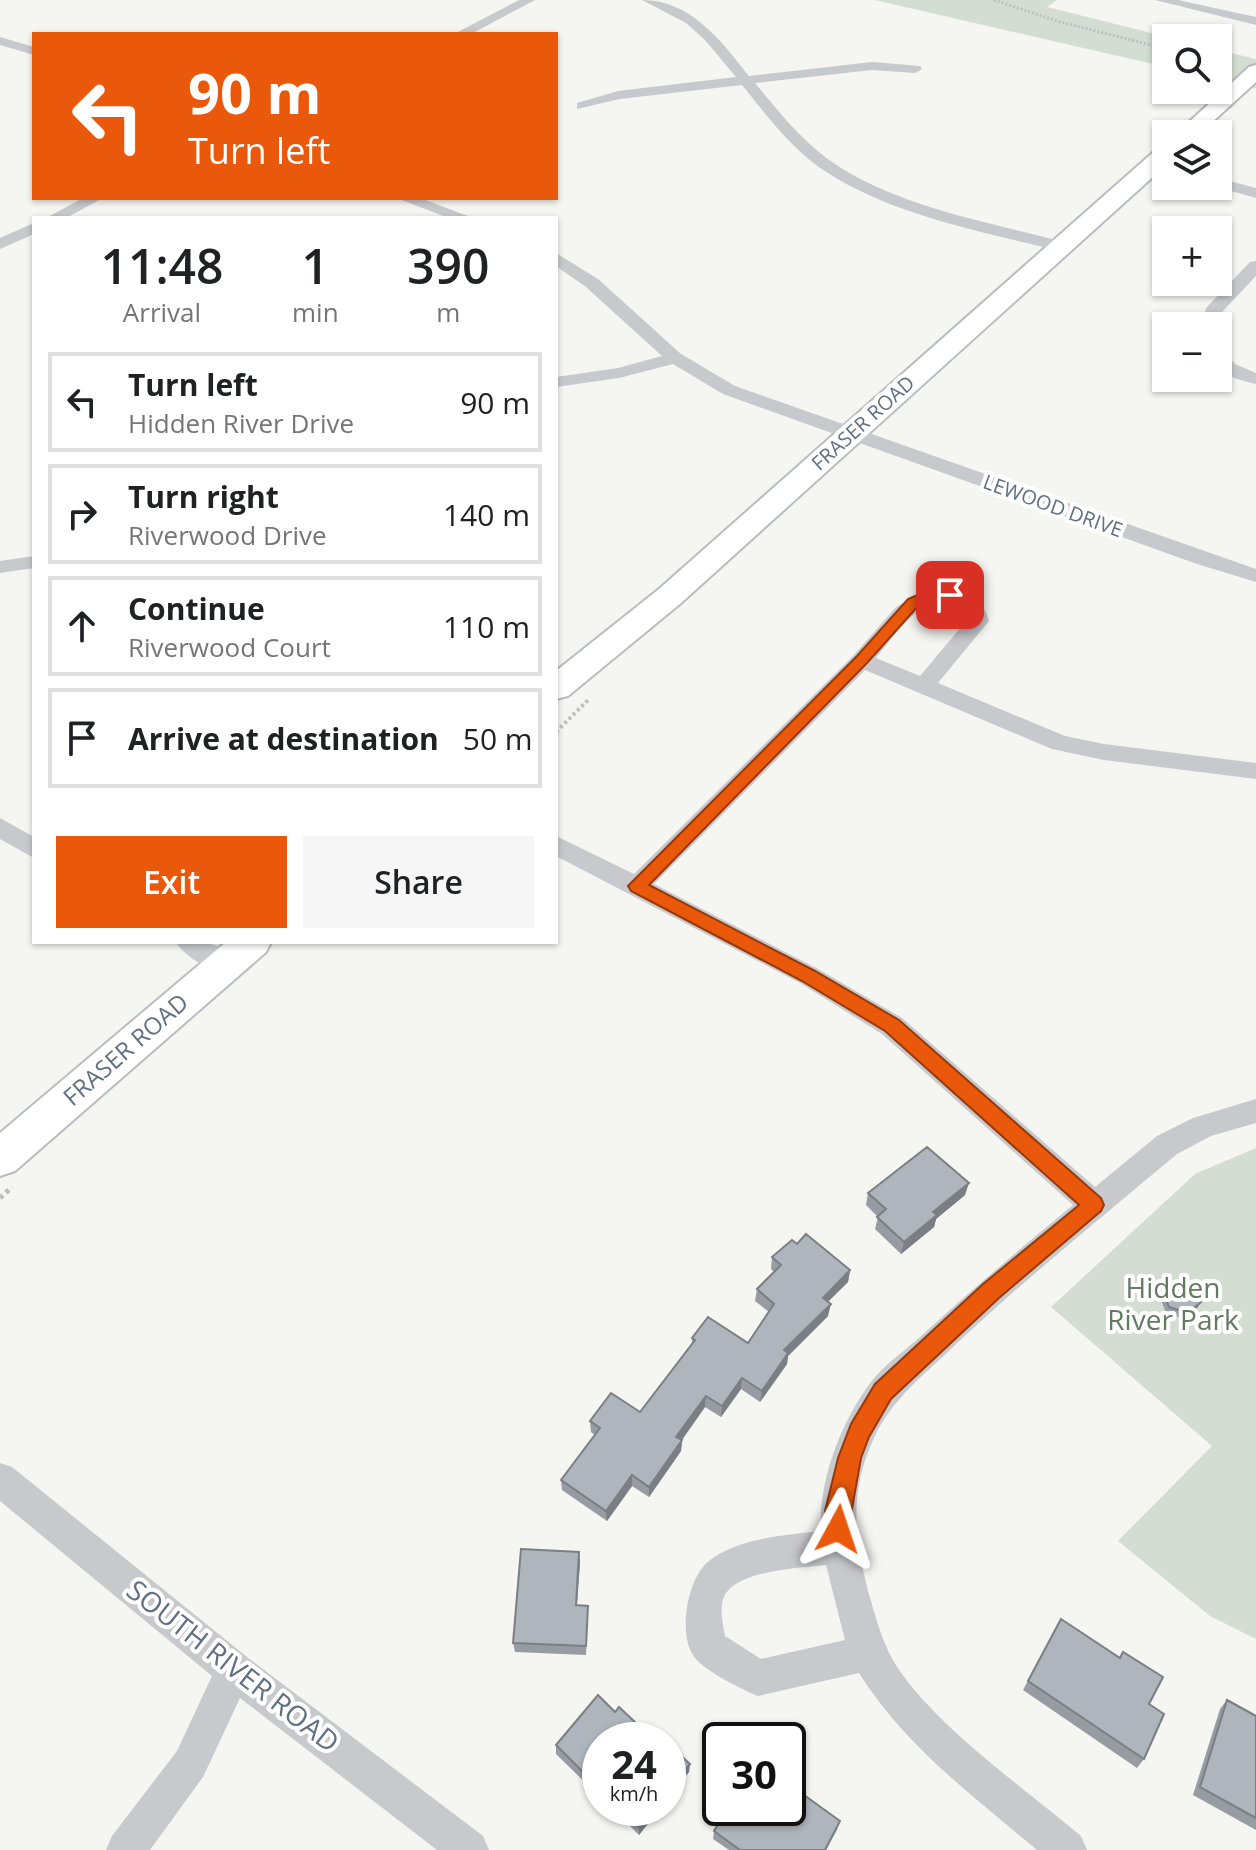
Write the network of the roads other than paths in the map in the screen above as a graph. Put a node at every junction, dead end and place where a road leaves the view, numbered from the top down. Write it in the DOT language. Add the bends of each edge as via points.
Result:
graph roads {
  1 [pos="529,0"];
  2 [pos="648,0"];
  3 [pos="1161,0"];
  4 [pos="1256,21"];
  5 [pos="465,32"];
  6 [pos="0,41"];
  7 [pos="32,50"];
  8 [pos="915,69"];
  9 [pos="1256,71"];
  10 [pos="746,80"];
  11 [pos="582,106"];
  12 [pos="1202,120"];
  13 [pos="1152,170"];
  14 [pos="1232,187"];
  15 [pos="1256,193"];
  16 [pos="91,200"];
  17 [pos="410,200"];
  18 [pos="58,216"];
  19 [pos="459,216"];
  20 [pos="29,234"];
  21 [pos="0,244"];
  22 [pos="1060,246"];
  23 [pos="558,259"];
  24 [pos="1256,266"];
  25 [pos="1213,312"];
  26 [pos="675,358"];
  27 [pos="1232,369"];
  28 [pos="1256,379"];
  29 [pos="558,382"];
  30 [pos="851,435"];
  31 [pos="32,562"];
  32 [pos="0,567"];
  33 [pos="1256,576"];
  34 [pos="862,660"];
  35 [pos="924,685"];
  36 [pos="558,686"];
  37 [pos="1256,771"];
  38 [pos="0,827"];
  39 [pos="558,846"];
  40 [pos="32,848"];
  41 [pos="637,886"];
  42 [pos="198,944"];
  43 [pos="239,953"];
  44 [pos="1256,1111"];
  45 [pos="0,1158"];
  46 [pos="1094,1205"];
  47 [pos="0,1479"];
  48 [pos="839,1546"];
  49 [pos="867,1653"];
  50 [pos="234,1670"];
  51 [pos="126,1850"];
  52 [pos="469,1850"];
  53 [pos="1067,1850"];
  1 -- 5 [label="street"];
  2 -- 10 [label="street" via="691,20"];
  3 -- 4 [label="street"];
  6 -- 7 [label="street"];
  8 -- 10 [label="street" via="872,66"];
  9 -- 12 [label="street"];
  10 -- 11 [label="street" via="618,95"];
  10 -- 22 [label="street" via="810,153 834,171 901,200"];
  13 -- 22 [label="street, FRASER ROAD"];
  14 -- 15 [label="street"];
  16 -- 18 [label="street"];
  17 -- 19 [label="street"];
  20 -- 21 [label="street"];
  22 -- 30 [label="street, FRASER ROAD"];
  23 -- 26 [label="street, LEWOOD DRIVE"];
  24 -- 25 [label="street"];
  26 -- 29 [label="street"];
  26 -- 30 [label="street, LEWOOD DRIVE" via="729,390"];
  27 -- 28 [label="street"];
  30 -- 33 [label="street, LEWOOD DRIVE"];
  30 -- 36 [label="street, FRASER ROAD" via="670,596"];
  31 -- 32 [label="street"];
  34 -- 35 [label="street"];
  34 -- 35 [label="street" via="913,602 931,593 967,601 978,621"];
  34 -- 41 [label="street"];
  35 -- 37 [label="street" via="1060,743"];
  38 -- 40 [label="street"];
  39 -- 41 [label="street"];
  41 -- 46 [label="street" via="892,1026"];
  42 -- 43 [label="street"];
  43 -- 45 [label="street, FRASER ROAD"];
  44 -- 46 [label="street" via="1203,1126 1167,1145"];
  46 -- 48 [label="street" via="883,1392 859,1432 846,1471 837,1511"];
  47 -- 50 [label="street, SOUTH RIVER ROAD"];
  48 -- 49 [label="street"];
  48 -- 49 [label="street" via="741,1561 711,1583 705,1608 708,1646 758,1678"];
  49 -- 53 [label="street" via="890,1689 946,1748"];
  50 -- 51 [label="street" via="190,1764"];
  50 -- 52 [label="street, SOUTH RIVER ROAD"];
}
